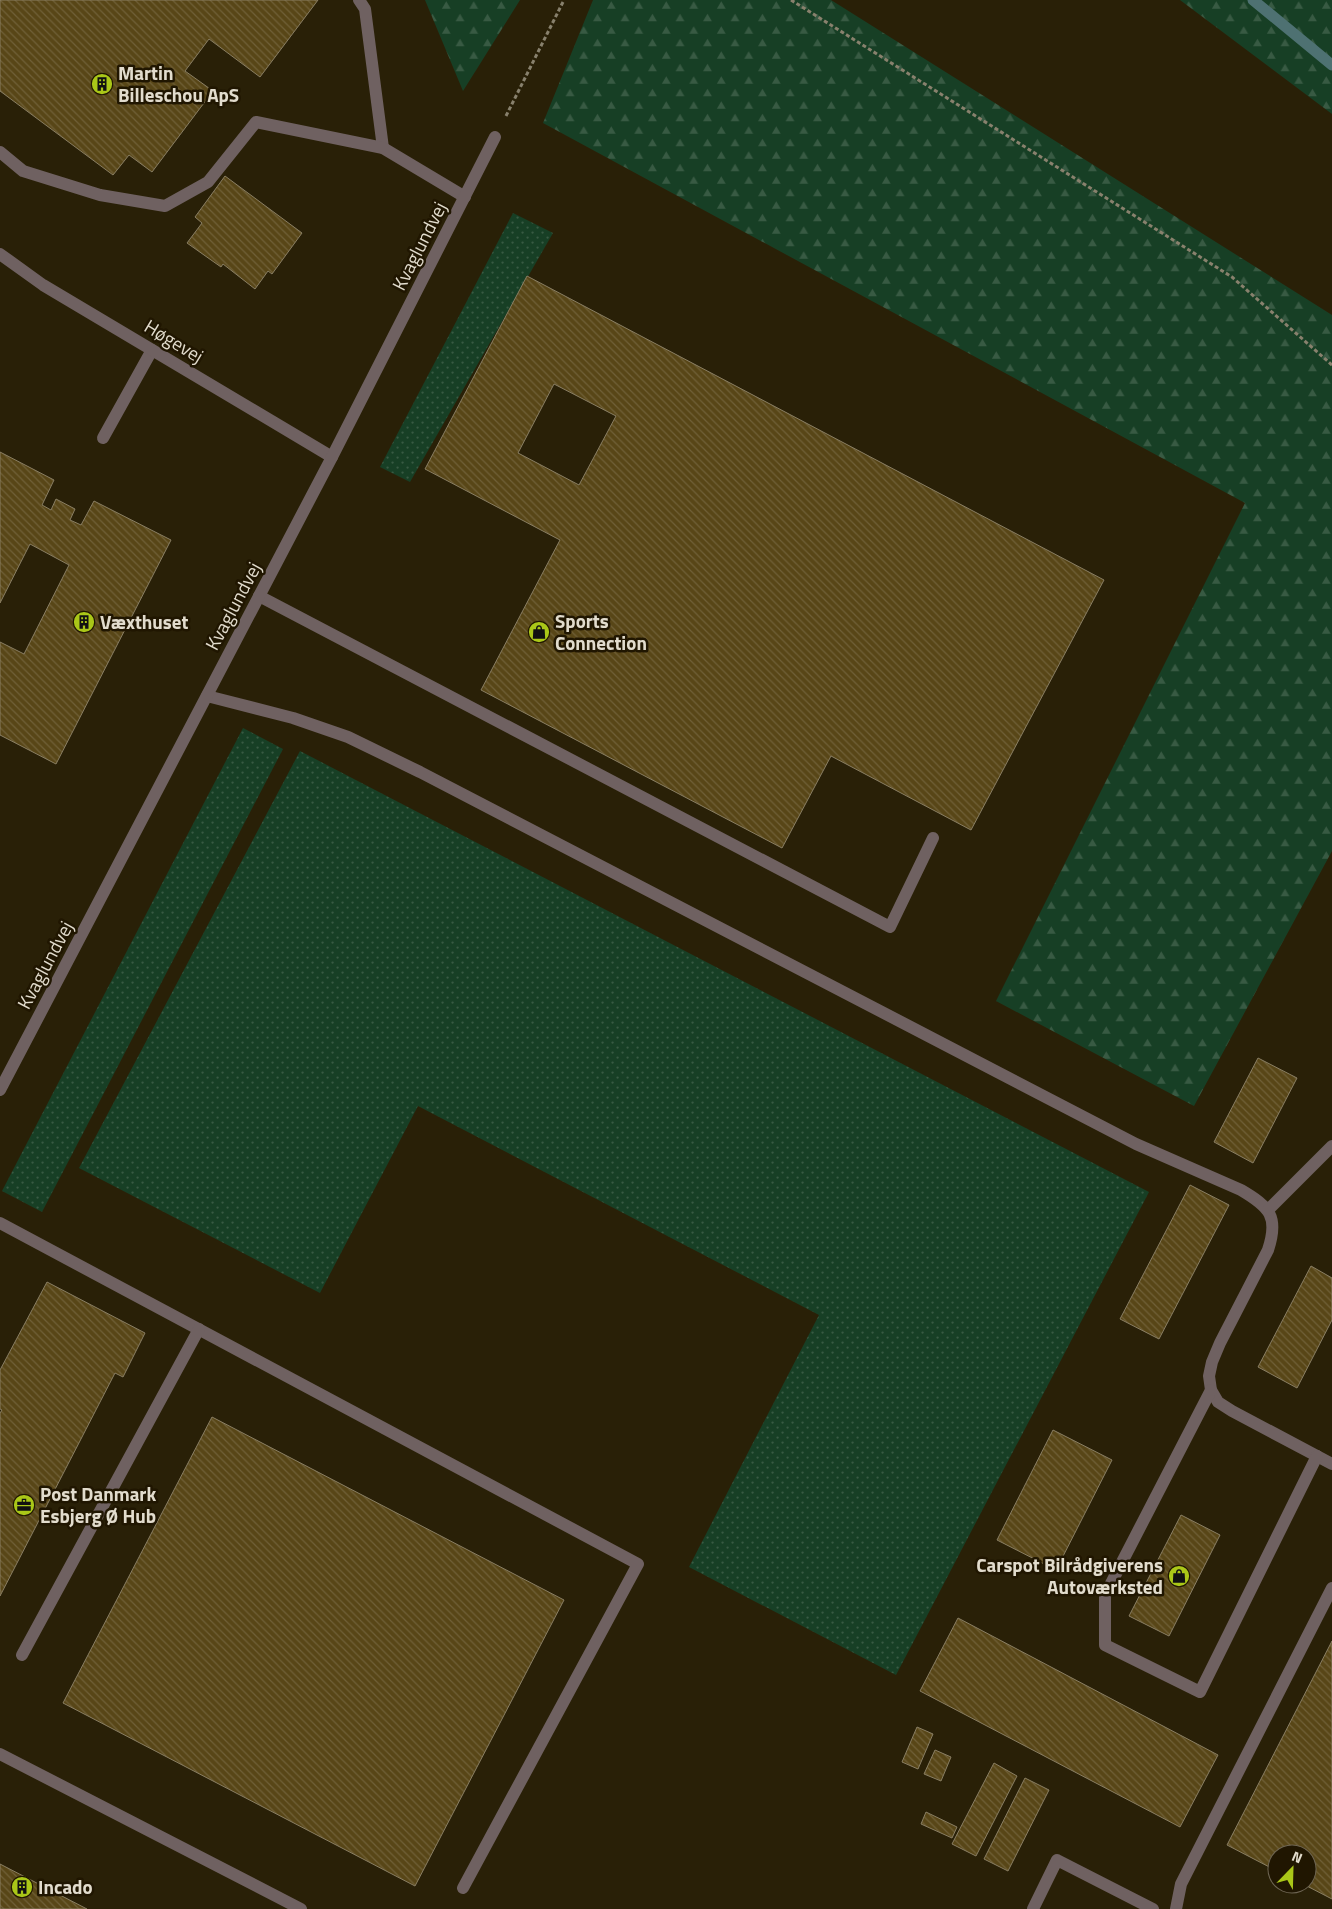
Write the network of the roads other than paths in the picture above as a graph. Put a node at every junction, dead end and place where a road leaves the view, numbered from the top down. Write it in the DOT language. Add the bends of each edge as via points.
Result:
graph roads {
  1 [pos="359,0"];
  2 [pos="496,138"];
  3 [pos="383,148"];
  4 [pos="0,152"];
  5 [pos="465,197"];
  6 [pos="0,254"];
  7 [pos="152,350"];
  8 [pos="103,438"];
  9 [pos="332,457"];
  10 [pos="259,596"];
  11 [pos="206,696"];
  12 [pos="933,838"];
  13 [pos="0,1090"];
  14 [pos="1332,1146"];
  15 [pos="1268,1210"];
  16 [pos="0,1223"];
  17 [pos="199,1329"];
  18 [pos="1211,1390"];
  19 [pos="1317,1456"];
  20 [pos="1332,1464"];
  21 [pos="1332,1588"];
  22 [pos="22,1655"];
  23 [pos="0,1754"];
  24 [pos="463,1888"];
  25 [pos="301,1909"];
  26 [pos="1033,1909"];
  27 [pos="1153,1909"];
  28 [pos="1176,1909"];
  1 -- 3 [label="street" via="365,9"];
  2 -- 5 [label="street, Kvaglundvej"];
  3 -- 4 [label="street" via="256,122 208,182 165,206 100,195 23,171"];
  3 -- 5 [label="street"];
  5 -- 9 [label="street, Kvaglundvej"];
  6 -- 7 [label="street, Høgevej" via="43,285"];
  7 -- 8 [label="street"];
  7 -- 9 [label="street, Høgevej"];
  9 -- 10 [label="street, Kvaglundvej"];
  10 -- 11 [label="street, Kvaglundvej"];
  10 -- 12 [label="street" via="890,927"];
  11 -- 13 [label="street, Kvaglundvej"];
  11 -- 15 [label="street" via="293,718 348,737 1136,1144 1241,1190"];
  14 -- 15 [label="street"];
  15 -- 18 [label="street" via="1273,1234 1268,1250 1212,1362"];
  16 -- 17 [label="street"];
  17 -- 22 [label="street"];
  17 -- 24 [label="street" via="638,1564"];
  18 -- 19 [label="street" via="1225,1407"];
  18 -- 19 [label="street" via="1105,1595 1105,1645 1200,1692"];
  19 -- 20 [label="street"];
  21 -- 28 [label="street" via="1181,1884"];
  23 -- 25 [label="street"];
  26 -- 27 [label="street" via="1056,1860"];
}
